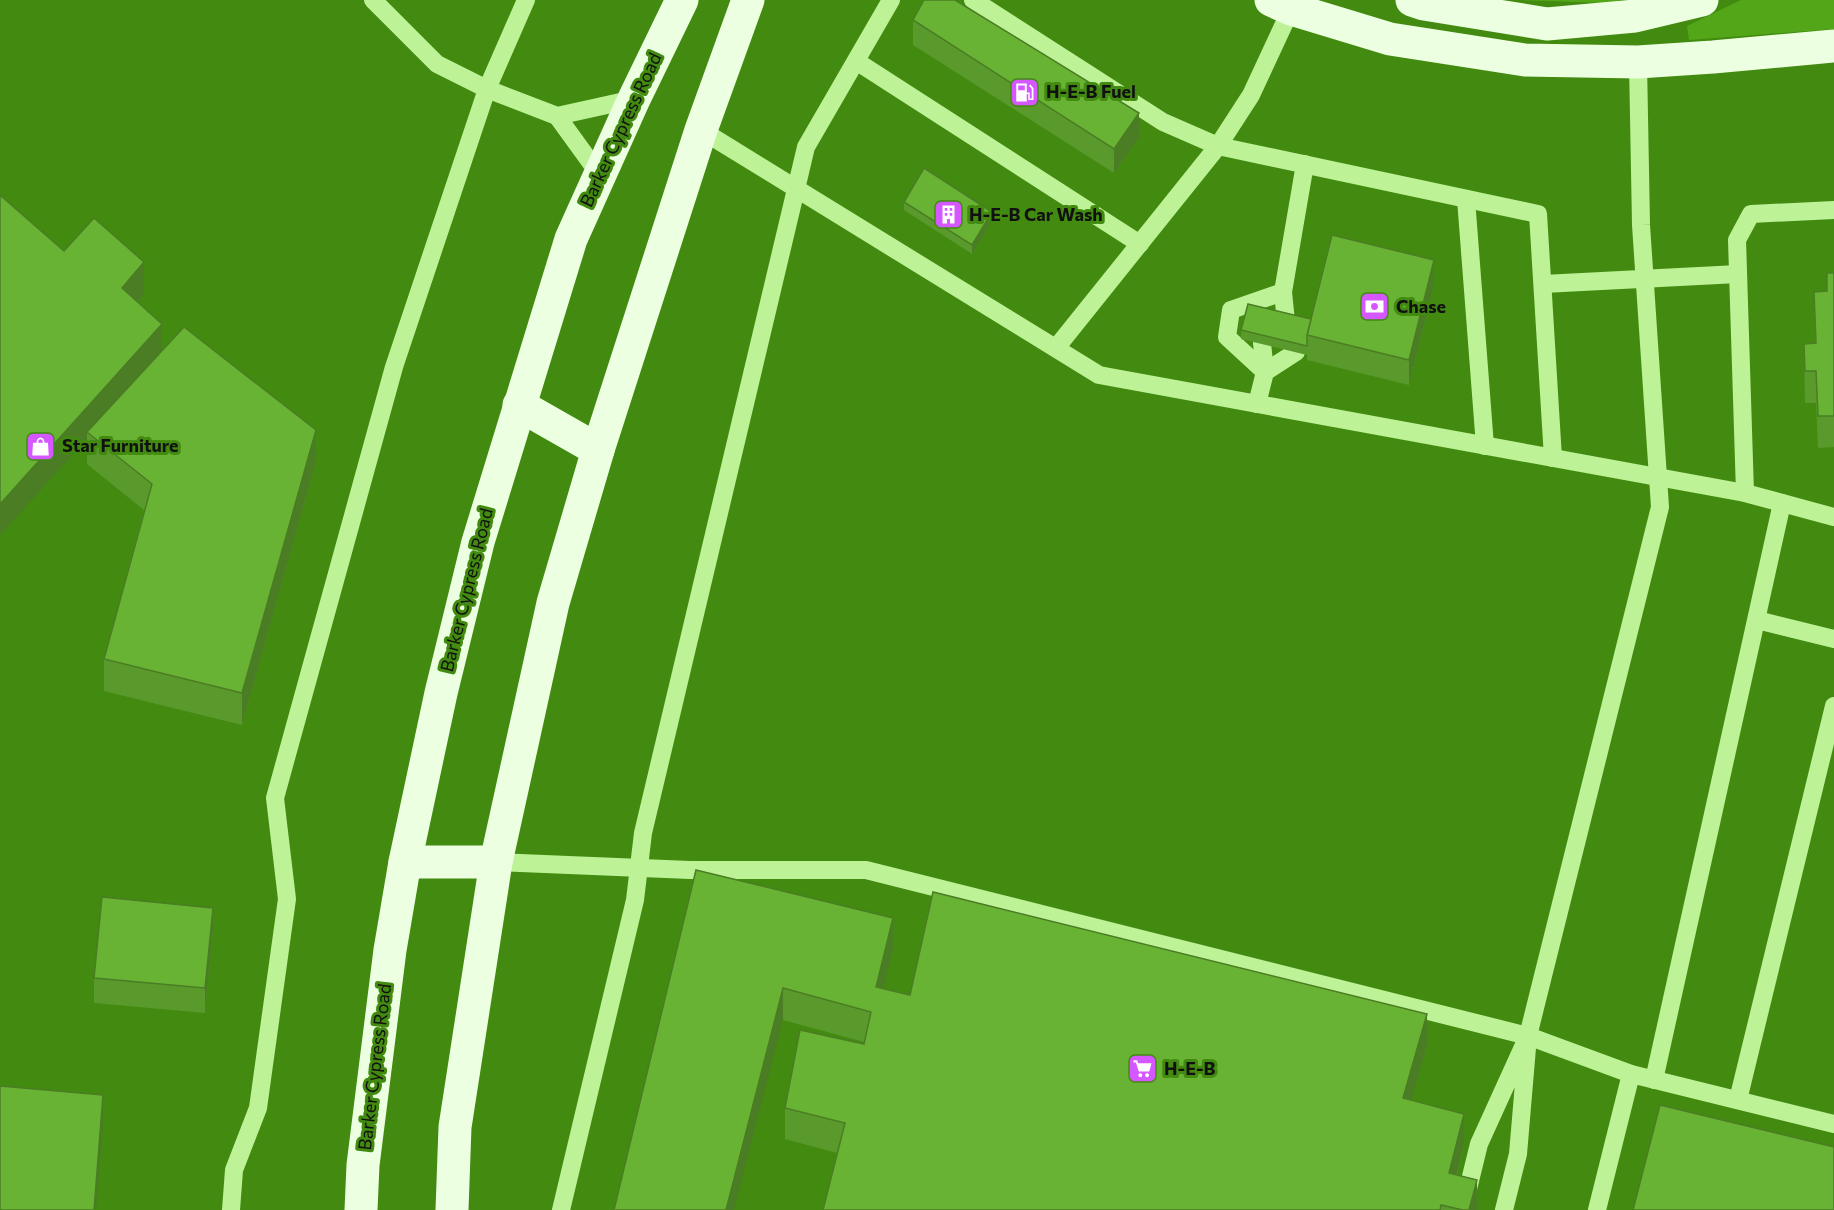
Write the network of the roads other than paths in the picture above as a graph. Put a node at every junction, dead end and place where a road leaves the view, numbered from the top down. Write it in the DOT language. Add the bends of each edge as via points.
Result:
graph roads {
  1 [pos="373,0"];
  2 [pos="525,0"];
  3 [pos="682,0"];
  4 [pos="748,0"];
  5 [pos="891,0"];
  6 [pos="973,0"];
  7 [pos="1412,0"];
  8 [pos="1702,0"];
  9 [pos="1281,4"];
  10 [pos="1834,46"];
  11 [pos="856,61"];
  12 [pos="1638,62"];
  13 [pos="488,89"];
  14 [pos="634,99"];
  15 [pos="557,116"];
  16 [pos="700,130"];
  17 [pos="1218,146"];
  18 [pos="1305,165"];
  19 [pos="599,174"];
  20 [pos="797,189"];
  21 [pos="1466,199"];
  22 [pos="1834,210"];
  23 [pos="1140,244"];
  24 [pos="1738,274"];
  25 [pos="1644,278"];
  26 [pos="1543,284"];
  27 [pos="1283,292"];
  28 [pos="1261,315"];
  29 [pos="1294,324"];
  30 [pos="1255,342"];
  31 [pos="1056,348"];
  32 [pos="1288,350"];
  33 [pos="1265,372"];
  34 [pos="1257,404"];
  35 [pos="519,405"];
  36 [pos="1485,446"];
  37 [pos="598,450"];
  38 [pos="1554,458"];
  39 [pos="1657,477"];
  40 [pos="1745,494"];
  41 [pos="1782,503"];
  42 [pos="1834,517"];
  43 [pos="1757,620"];
  44 [pos="1834,639"];
  45 [pos="1834,706"];
  46 [pos="405,861"];
  47 [pos="496,862"];
  48 [pos="640,868"];
  49 [pos="1528,1036"];
  50 [pos="1630,1074"];
  51 [pos="1654,1080"];
  52 [pos="1737,1100"];
  53 [pos="1833,1118"];
  54 [pos="1463,1209"];
  55 [pos="231,1210"];
  56 [pos="361,1210"];
  57 [pos="452,1210"];
  58 [pos="561,1210"];
  59 [pos="1504,1210"];
  60 [pos="1598,1210"];
  1 -- 13 [label="lane" via="437,64"];
  2 -- 13 [label="lane"];
  3 -- 14 [label="main road, Barker Cypress Road"];
  4 -- 16 [label="main road"];
  5 -- 11 [label="lane"];
  6 -- 17 [label="lane" via="1163,122"];
  7 -- 8 [label="main road" via="1547,24 1635,16"];
  9 -- 12 [label="main road" via="1390,39 1514,58"];
  9 -- 17 [label="lane" via="1251,95"];
  10 -- 12 [label="main road"];
  11 -- 20 [label="lane" via="806,147"];
  11 -- 23 [label="lane"];
  12 -- 25 [label="lane"];
  13 -- 15 [label="lane"];
  13 -- 55 [label="lane" via="394,367 275,798 286,899 258,1108 234,1170"];
  14 -- 15 [label="lane"];
  14 -- 19 [label="main road, Barker Cypress Road"];
  15 -- 19 [label="lane"];
  16 -- 20 [label="lane"];
  16 -- 37 [label="main road"];
  17 -- 18 [label="lane"];
  17 -- 23 [label="lane"];
  18 -- 21 [label="lane"];
  18 -- 27 [label="lane"];
  19 -- 35 [label="main road, Barker Cypress Road" via="571,239"];
  20 -- 31 [label="lane"];
  20 -- 48 [label="lane" via="643,833"];
  21 -- 26 [label="lane" via="1538,214"];
  21 -- 36 [label="lane"];
  22 -- 24 [label="lane" via="1751,213 1737,240"];
  23 -- 31 [label="lane"];
  24 -- 25 [label="lane"];
  24 -- 40 [label="lane"];
  25 -- 26 [label="lane"];
  25 -- 39 [label="lane"];
  26 -- 38 [label="lane"];
  27 -- 28 [label="lane"];
  27 -- 29 [label="lane"];
  27 -- 33 [label="lane" via="1231,310 1227,337"];
  30 -- 33 [label="lane"];
  31 -- 34 [label="lane" via="1099,375"];
  32 -- 33 [label="lane"];
  33 -- 34 [label="lane"];
  34 -- 36 [label="lane"];
  35 -- 37 [label="main road"];
  35 -- 46 [label="main road, Barker Cypress Road" via="478,542"];
  36 -- 38 [label="lane"];
  37 -- 47 [label="main road" via="554,603"];
  38 -- 39 [label="lane"];
  39 -- 40 [label="lane"];
  39 -- 49 [label="lane" via="1660,507"];
  40 -- 41 [label="lane"];
  41 -- 42 [label="lane"];
  41 -- 43 [label="lane"];
  43 -- 44 [label="lane"];
  43 -- 51 [label="lane"];
  45 -- 52 [label="lane"];
  46 -- 47 [label="main road"];
  46 -- 56 [label="main road, Barker Cypress Road" via="364,1154"];
  47 -- 48 [label="lane"];
  47 -- 57 [label="main road" via="455,1127"];
  48 -- 49 [label="lane" via="866,870"];
  48 -- 58 [label="lane"];
  49 -- 50 [label="lane"];
  49 -- 54 [label="lane" via="1479,1144"];
  49 -- 59 [label="lane" via="1518,1154"];
  50 -- 51 [label="lane"];
  50 -- 60 [label="lane"];
  51 -- 52 [label="lane"];
  52 -- 53 [label="lane"];
}
